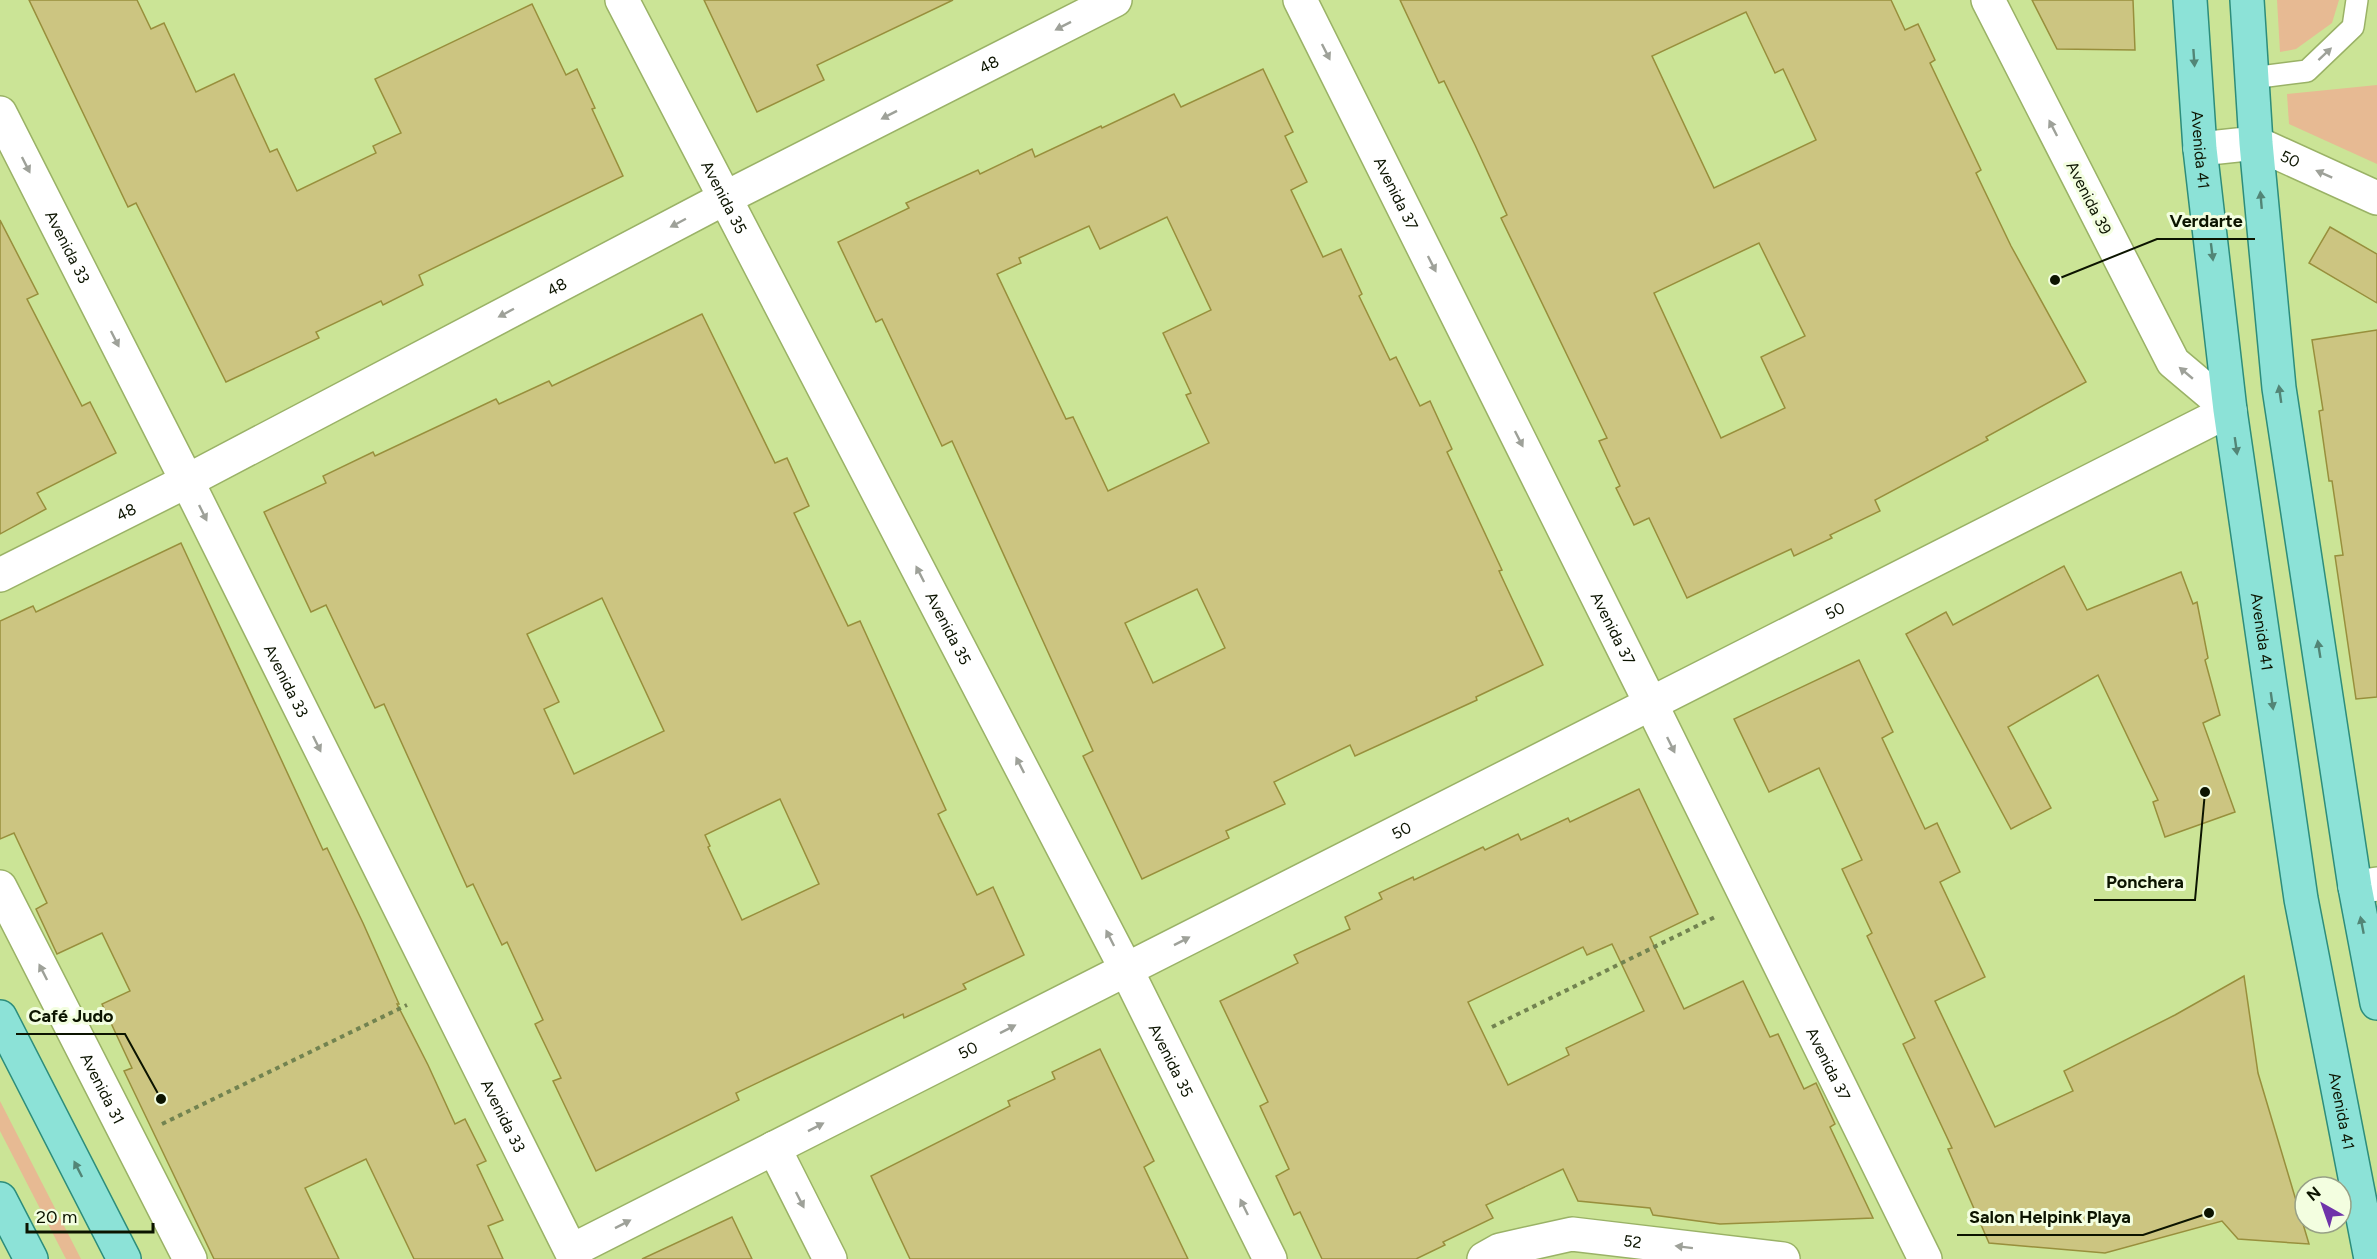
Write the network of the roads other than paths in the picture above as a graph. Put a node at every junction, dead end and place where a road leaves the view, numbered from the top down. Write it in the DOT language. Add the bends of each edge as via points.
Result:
graph roads {
  1 [pos="622,0"];
  2 [pos="1115,0"];
  3 [pos="1299,0"];
  4 [pos="1988,0"];
  5 [pos="2190,0"];
  6 [pos="2247,0"];
  7 [pos="2357,0"];
  8 [pos="2252,78"];
  9 [pos="0,113"];
  10 [pos="2256,143"];
  11 [pos="2200,149"];
  12 [pos="724,198"];
  13 [pos="2377,198"];
  14 [pos="2230,410"];
  15 [pos="187,481"];
  16 [pos="0,575"];
  17 [pos="1651,704"];
  18 [pos="2366,885"];
  19 [pos="0,887"];
  20 [pos="1126,969"];
  21 [pos="2377,1003"];
  22 [pos="0,1017"];
  23 [pos="774,1148"];
  24 [pos="0,1198"];
  25 [pos="571,1251"];
  26 [pos="1496,1256"];
  27 [pos="31,1259"];
  28 [pos="124,1259"];
  29 [pos="190,1259"];
  30 [pos="830,1259"];
  31 [pos="1270,1259"];
  32 [pos="1783,1259"];
  33 [pos="1925,1259"];
  34 [pos="2371,1259"];
  1 -- 12 [label="street, Avenida 35"];
  2 -- 12 [label="street, 48, one-way"];
  3 -- 17 [label="street, Avenida 37, one-way"];
  14 -- 4 [label="street, Avenida 39, one-way" via="2173,362"];
  5 -- 11 [label="main road, Avenida 41, one-way"];
  6 -- 8 [label="main road"];
  8 -- 7 [label="lane, one-way" via="2307,71 2353,27"];
  8 -- 10 [label="main road"];
  9 -- 15 [label="street, Avenida 33, one-way"];
  10 -- 11 [label="street"];
  13 -- 10 [label="street, 50, one-way"];
  18 -- 10 [label="main road, one-way" via="2279,388"];
  11 -- 14 [label="main road, Avenida 41, one-way"];
  12 -- 15 [label="street, 48, one-way"];
  20 -- 12 [label="street, Avenida 35, one-way"];
  14 -- 17 [label="street, 50"];
  14 -- 34 [label="main road, Avenida 41, one-way" via="2301,899"];
  15 -- 16 [label="street, 48"];
  15 -- 25 [label="street, Avenida 33, one-way"];
  20 -- 17 [label="street, 50, one-way"];
  17 -- 33 [label="street, Avenida 37, one-way"];
  21 -- 18 [label="main road, one-way"];
  29 -- 19 [label="street, Avenida 31, one-way"];
  23 -- 20 [label="street, 50, one-way"];
  31 -- 20 [label="street, Avenida 35, one-way"];
  28 -- 22 [label="main road, one-way"];
  25 -- 23 [label="street, 50, one-way"];
  23 -- 30 [label="street, one-way"];
  24 -- 27 [label="main road"];
  32 -- 26 [label="street, 52, one-way" via="1572,1234"];
}
